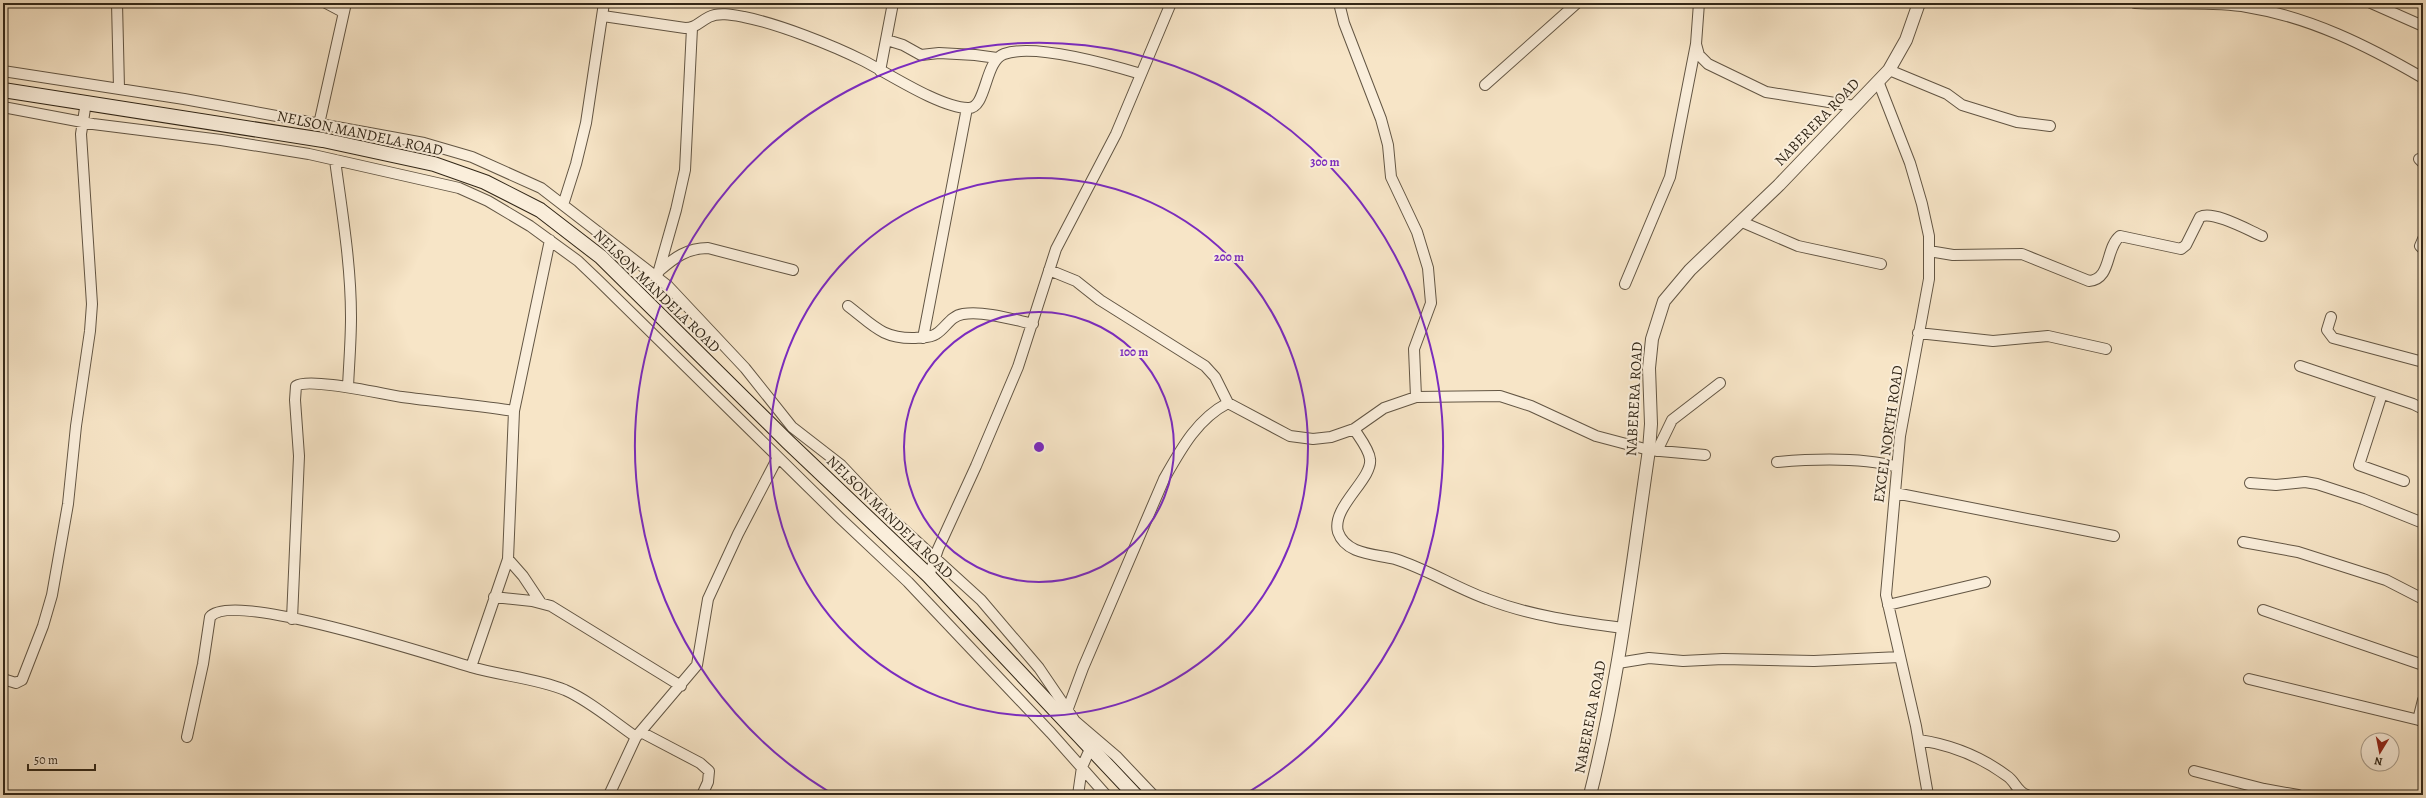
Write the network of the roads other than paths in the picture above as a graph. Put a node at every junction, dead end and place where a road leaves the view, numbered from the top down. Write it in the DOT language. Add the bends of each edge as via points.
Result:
graph roads {
  1 [pos="117,3"];
  2 [pos="326,3"];
  3 [pos="604,3"];
  4 [pos="893,3"];
  5 [pos="1171,3"];
  6 [pos="1339,3"];
  7 [pos="1577,3"];
  8 [pos="1699,3"];
  9 [pos="1919,3"];
  10 [pos="2135,3"];
  11 [pos="2371,3"];
  12 [pos="2205,4"];
  13 [pos="344,8"];
  14 [pos="603,16"];
  15 [pos="2423,26"];
  16 [pos="692,28"];
  17 [pos="886,40"];
  18 [pos="1696,44"];
  19 [pos="997,58"];
  20 [pos="1888,70"];
  21 [pos="3,71"];
  22 [pos="880,71"];
  23 [pos="1141,74"];
  24 [pos="2423,78"];
  25 [pos="1878,81"];
  26 [pos="1485,85"];
  27 [pos="119,88"];
  28 [pos="3,90"];
  29 [pos="86,102"];
  30 [pos="1854,106"];
  31 [pos="3,107"];
  32 [pos="967,108"];
  33 [pos="82,122"];
  34 [pos="319,124"];
  35 [pos="2050,126"];
  36 [pos="335,160"];
  37 [pos="563,205"];
  38 [pos="1742,222"];
  39 [pos="2262,236"];
  40 [pos="2423,239"];
  41 [pos="550,240"];
  42 [pos="2423,249"];
  43 [pos="1929,251"];
  44 [pos="1881,264"];
  45 [pos="793,270"];
  46 [pos="1050,270"];
  47 [pos="658,274"];
  48 [pos="1625,284"];
  49 [pos="848,306"];
  50 [pos="2331,317"];
  51 [pos="1033,324"];
  52 [pos="1918,334"];
  53 [pos="923,338"];
  54 [pos="2106,349"];
  55 [pos="2423,362"];
  56 [pos="2300,366"];
  57 [pos="1720,383"];
  58 [pos="348,387"];
  59 [pos="2382,394"];
  60 [pos="1416,397"];
  61 [pos="1228,403"];
  62 [pos="2423,409"];
  63 [pos="514,411"];
  64 [pos="1354,430"];
  65 [pos="1653,451"];
  66 [pos="1705,455"];
  67 [pos="778,457"];
  68 [pos="1777,462"];
  69 [pos="1897,467"];
  70 [pos="2404,481"];
  71 [pos="2250,483"];
  72 [pos="1895,493"];
  73 [pos="2423,523"];
  74 [pos="2114,536"];
  75 [pos="2243,542"];
  76 [pos="935,556"];
  77 [pos="508,559"];
  78 [pos="929,576"];
  79 [pos="1985,582"];
  80 [pos="494,597"];
  81 [pos="2423,599"];
  82 [pos="541,603"];
  83 [pos="1888,605"];
  84 [pos="2264,610"];
  85 [pos="292,619"];
  86 [pos="1623,628"];
  87 [pos="1900,657"];
  88 [pos="1618,663"];
  89 [pos="2423,665"];
  90 [pos="472,667"];
  91 [pos="3,679"];
  92 [pos="2248,679"];
  93 [pos="680,686"];
  94 [pos="2423,700"];
  95 [pos="1067,711"];
  96 [pos="2420,721"];
  97 [pos="638,734"];
  98 [pos="187,738"];
  99 [pos="1919,740"];
  100 [pos="1090,749"];
  101 [pos="1082,767"];
  102 [pos="2194,771"];
  103 [pos="609,795"];
  104 [pos="702,795"];
  105 [pos="1078,795"];
  106 [pos="1106,795"];
  107 [pos="1135,795"];
  108 [pos="1154,795"];
  109 [pos="1590,795"];
  110 [pos="1928,795"];
  111 [pos="2027,795"];
  112 [pos="2298,795"];
  1 -- 27 [label="street"];
  2 -- 13 [label="street"];
  3 -- 14 [label="street"];
  4 -- 17 [label="street"];
  5 -- 23 [label="street"];
  6 -- 60 [label="street" via="1383,127 1391,177 1417,232 1428,268 1431,302 1416,341"];
  7 -- 26 [label="street"];
  8 -- 18 [label="street"];
  9 -- 20 [label="street, NABERERA ROAD" via="1906,40"];
  10 -- 12 [label="street"];
  11 -- 15 [label="street"];
  12 -- 24 [label="street" via="2246,6 2312,24 2363,46"];
  13 -- 34 [label="street"];
  14 -- 16 [label="street"];
  14 -- 37 [label="street" via="586,123"];
  16 -- 22 [label="street" via="715,15 745,17 786,29 854,56"];
  16 -- 47 [label="street" via="685,170"];
  17 -- 19 [label="street" via="903,45 921,55 939,53"];
  17 -- 22 [label="street"];
  18 -- 30 [label="street" via="1699,55 1708,64 1762,91"];
  18 -- 48 [label="street" via="1670,178"];
  19 -- 23 [label="street" via="1010,52 1054,54 1086,58"];
  19 -- 32 [label="street" via="978,103"];
  20 -- 25 [label="street, NABERERA ROAD"];
  20 -- 35 [label="street" via="1946,94 1962,104 2017,122"];
  21 -- 27 [label="street"];
  22 -- 32 [label="street" via="944,102"];
  23 -- 46 [label="street" via="1116,134 1064,230"];
  25 -- 30 [label="street, NABERERA ROAD"];
  25 -- 43 [label="street, EXCEL NORTH ROAD" via="1910,163 1920,197"];
  27 -- 34 [label="street"];
  28 -- 29 [label="main road, NELSON MANDELA ROAD"];
  29 -- 33 [label="street"];
  29 -- 78 [label="main road, NELSON MANDELA ROAD" via="323,140 434,164 485,182 520,198 546,214 601,256 788,442"];
  30 -- 38 [label="street, NABERERA ROAD"];
  31 -- 33 [label="street"];
  32 -- 53 [label="street"];
  33 -- 36 [label="street" via="221,140"];
  33 -- 91 [label="street" via="92,311 74,438 68,504 52,595 41,633 22,680 16,683"];
  34 -- 37 [label="street" via="424,143 464,154 518,176 541,188"];
  36 -- 41 [label="street" via="471,192 508,211"];
  36 -- 58 [label="street" via="343,212 349,283 351,318"];
  37 -- 47 [label="street"];
  38 -- 44 [label="street" via="1798,246"];
  38 -- 65 [label="street, NABERERA ROAD" via="1690,270 1664,300 1652,339 1649,368"];
  39 -- 43 [label="street" via="2208,215 2200,217 2186,245 2181,249 2120,236 2114,241 2103,274 2095,281 2089,281 2022,254 1953,254"];
  40 -- 42 [label="street" via="2420,246"];
  41 -- 63 [label="street"];
  41 -- 67 [label="street" via="599,281"];
  43 -- 52 [label="street, EXCEL NORTH ROAD" via="1929,279"];
  45 -- 47 [label="street" via="700,248 683,253"];
  46 -- 51 [label="street"];
  46 -- 61 [label="street" via="1076,281 1100,300 1205,366 1215,376"];
  47 -- 76 [label="street" via="745,368 792,427 841,465 892,518"];
  49 -- 53 [label="street" via="888,336"];
  50 -- 55 [label="street" via="2326,330 2334,338"];
  51 -- 53 [label="street" via="984,315 962,314 952,319 937,334"];
  51 -- 76 [label="street" via="1000,412"];
  52 -- 54 [label="street" via="1993,341 2048,336"];
  52 -- 69 [label="street, EXCEL NORTH ROAD"];
  56 -- 59 [label="street"];
  57 -- 65 [label="street" via="1672,420"];
  58 -- 63 [label="street" via="400,397"];
  58 -- 85 [label="street" via="301,383 294,389 299,456"];
  59 -- 62 [label="street"];
  59 -- 70 [label="street" via="2359,465"];
  60 -- 64 [label="street" via="1384,408"];
  60 -- 65 [label="street" via="1500,396 1531,406 1596,436"];
  61 -- 64 [label="street" via="1279,431 1302,439 1332,437"];
  61 -- 95 [label="street" via="1203,421 1178,455 1164,480"];
  63 -- 77 [label="street"];
  64 -- 86 [label="street" via="1371,459 1339,520 1338,532 1346,543 1360,552 1396,560 1502,605 1552,618"];
  65 -- 66 [label="street"];
  65 -- 86 [label="street, NABERERA ROAD"];
  67 -- 93 [label="street" via="708,599 698,663"];
  67 -- 101 [label="street" via="914,588"];
  68 -- 69 [label="street" via="1818,460 1881,463"];
  69 -- 72 [label="street, EXCEL NORTH ROAD"];
  71 -- 73 [label="street" via="2317,484"];
  72 -- 74 [label="street"];
  72 -- 83 [label="street, EXCEL NORTH ROAD" via="1887,572"];
  75 -- 81 [label="street" via="2298,552 2386,580"];
  76 -- 78 [label="street"];
  76 -- 95 [label="street" via="1006,627 1048,679"];
  77 -- 80 [label="street"];
  77 -- 82 [label="street"];
  78 -- 100 [label="main road, NELSON MANDELA ROAD"];
  79 -- 83 [label="street"];
  80 -- 82 [label="street"];
  80 -- 90 [label="street"];
  82 -- 93 [label="street" via="559,611"];
  83 -- 87 [label="street, EXCEL NORTH ROAD"];
  84 -- 89 [label="street"];
  85 -- 90 [label="street" via="379,638"];
  85 -- 98 [label="street" via="232,610 213,613 208,623 203,664"];
  86 -- 88 [label="street, NABERERA ROAD"];
  87 -- 88 [label="street" via="1814,661 1683,661 1649,658"];
  87 -- 99 [label="street, EXCEL NORTH ROAD"];
  88 -- 109 [label="street, NABERERA ROAD" via="1603,746"];
  90 -- 97 [label="street" via="563,690"];
  92 -- 96 [label="street"];
  93 -- 97 [label="street"];
  94 -- 96 [label="street"];
  95 -- 108 [label="street" via="1080,727 1116,756"];
  97 -- 103 [label="street"];
  97 -- 104 [label="street" via="700,763 709,771 708,782"];
  99 -- 110 [label="street, EXCEL NORTH ROAD"];
  99 -- 111 [label="street" via="1953,747 1975,755 2009,776 2022,793"];
  100 -- 101 [label="street"];
  100 -- 107 [label="main road, NELSON MANDELA ROAD"];
  101 -- 105 [label="street"];
  101 -- 106 [label="street"];
  102 -- 112 [label="street"];
}
